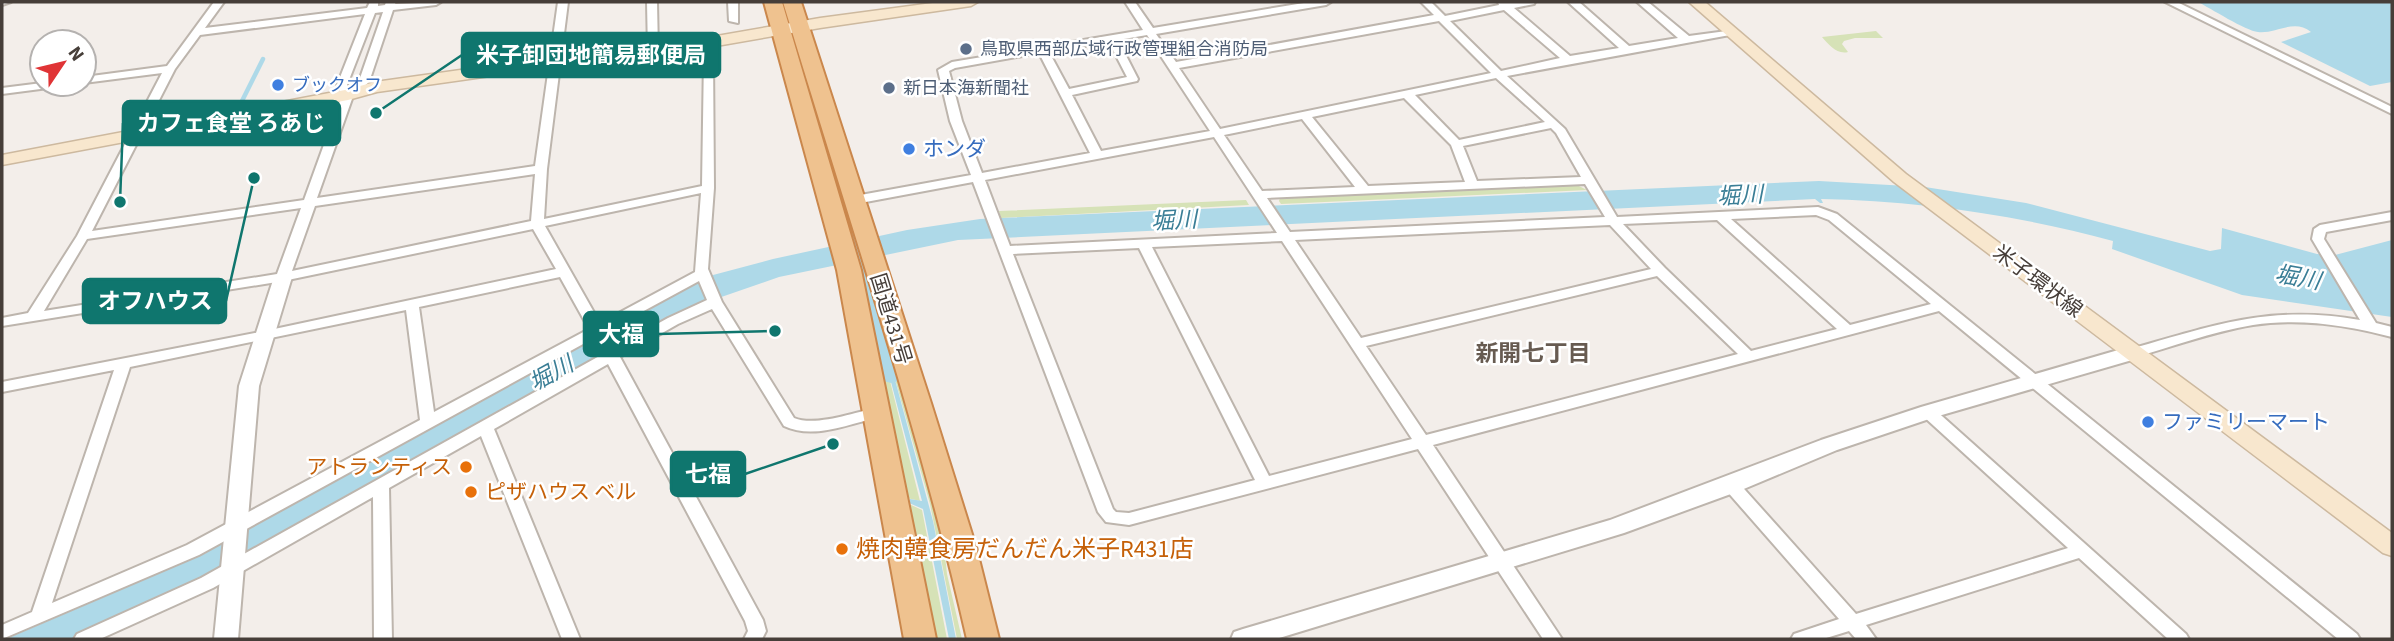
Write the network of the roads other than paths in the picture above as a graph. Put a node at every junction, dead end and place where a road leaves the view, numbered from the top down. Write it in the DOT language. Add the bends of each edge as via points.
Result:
graph roads {
  1 [pos="231,2"];
  2 [pos="436,2"];
  3 [pos="563,2"];
  4 [pos="652,2"];
  5 [pos="733,2"];
  6 [pos="773,2"];
  7 [pos="793,2"];
  8 [pos="971,2"];
  9 [pos="1130,2"];
  10 [pos="1326,2"];
  11 [pos="1426,2"];
  12 [pos="1530,2"];
  13 [pos="1573,2"];
  14 [pos="1642,2"];
  15 [pos="1696,2"];
  16 [pos="2170,2"];
  17 [pos="218,3"];
  18 [pos="1503,4"];
  19 [pos="390,5"];
  20 [pos="373,6"];
  21 [pos="1442,18"];
  22 [pos="734,21"];
  23 [pos="791,28"];
  24 [pos="1150,32"];
  25 [pos="1730,32"];
  26 [pos="196,33"];
  27 [pos="1112,38"];
  28 [pos="1686,39"];
  29 [pos="1043,50"];
  30 [pos="1627,50"];
  31 [pos="653,52"];
  32 [pos="709,57"];
  33 [pos="1568,60"];
  34 [pos="555,66"];
  35 [pos="1174,66"];
  36 [pos="170,69"];
  37 [pos="1498,75"];
  38 [pos="98,78"];
  39 [pos="28,88"];
  40 [pos="2,92"];
  41 [pos="1065,93"];
  42 [pos="1406,94"];
  43 [pos="348,95"];
  44 [pos="2392,111"];
  45 [pos="1305,116"];
  46 [pos="1553,124"];
  47 [pos="1218,132"];
  48 [pos="134,134"];
  49 [pos="1456,144"];
  50 [pos="1097,155"];
  51 [pos="2,160"];
  52 [pos="541,169"];
  53 [pos="977,176"];
  54 [pos="1472,183"];
  55 [pos="1591,184"];
  56 [pos="708,188"];
  57 [pos="1364,190"];
  58 [pos="1260,197"];
  59 [pos="855,200"];
  60 [pos="310,202"];
  61 [pos="1610,216"];
  62 [pos="1720,216"];
  63 [pos="2392,216"];
  64 [pos="537,224"];
  65 [pos="1281,231"];
  66 [pos="83,236"];
  67 [pos="1143,242"];
  68 [pos="1004,245"];
  69 [pos="862,267"];
  70 [pos="1660,271"];
  71 [pos="562,272"];
  72 [pos="704,275"];
  73 [pos="284,277"];
  74 [pos="715,302"];
  75 [pos="412,304"];
  76 [pos="1941,306"];
  77 [pos="33,317"];
  78 [pos="2369,321"];
  79 [pos="2,322"];
  80 [pos="596,329"];
  81 [pos="1848,331"];
  82 [pos="2392,332"];
  83 [pos="265,336"];
  84 [pos="1358,343"];
  85 [pos="2132,353"];
  86 [pos="612,356"];
  87 [pos="1748,356"];
  88 [pos="124,363"];
  89 [pos="2035,381"];
  90 [pos="2,387"];
  91 [pos="879,412"];
  92 [pos="1928,412"];
  93 [pos="428,420"];
  94 [pos="485,426"];
  95 [pos="1424,443"];
  96 [pos="1264,482"];
  97 [pos="381,485"];
  98 [pos="1731,485"];
  99 [pos="238,523"];
  100 [pos="2392,546"];
  101 [pos="2082,550"];
  102 [pos="1500,561"];
  103 [pos="231,569"];
  104 [pos="39,617"];
  105 [pos="1852,622"];
  106 [pos="2,633"];
  107 [pos="83,639"];
  108 [pos="226,639"];
  109 [pos="383,639"];
  110 [pos="571,639"];
  111 [pos="753,639"];
  112 [pos="920,639"];
  113 [pos="983,639"];
  114 [pos="1243,639"];
  115 [pos="1553,639"];
  116 [pos="1800,639"];
  117 [pos="1867,639"];
  118 [pos="2180,639"];
  119 [pos="2351,639"];
  1 -- 17 [label="street"];
  2 -- 19 [label="street"];
  3 -- 34 [label="street"];
  4 -- 31 [label="street"];
  5 -- 22 [label="street"];
  6 -- 23 [label="highway, 国道431号"];
  7 -- 23 [label="highway, 国道431号"];
  8 -- 23 [label="main road"];
  9 -- 24 [label="street"];
  10 -- 24 [label="street"];
  11 -- 21 [label="street"];
  12 -- 18 [label="street"];
  13 -- 30 [label="street"];
  14 -- 28 [label="street"];
  15 -- 25 [label="main road, 米子環状線"];
  16 -- 44 [label="street"];
  17 -- 26 [label="street"];
  18 -- 21 [label="street"];
  18 -- 33 [label="street"];
  19 -- 20 [label="street"];
  19 -- 43 [label="street" via="364,82"];
  20 -- 26 [label="street"];
  20 -- 43 [label="street" via="342,85"];
  21 -- 35 [label="street"];
  21 -- 37 [label="street"];
  23 -- 31 [label="main road"];
  23 -- 59 [label="highway, 国道431号"];
  23 -- 69 [label="highway, 国道431号" via="841,236"];
  24 -- 27 [label="street"];
  24 -- 35 [label="street"];
  25 -- 28 [label="street"];
  25 -- 85 [label="main road, 米子環状線" via="1900,178"];
  26 -- 36 [label="street"];
  27 -- 29 [label="street"];
  27 -- 41 [label="street" via="1133,79"];
  28 -- 30 [label="street"];
  29 -- 41 [label="street"];
  29 -- 53 [label="street" via="943,70"];
  30 -- 33 [label="street"];
  31 -- 34 [label="main road" via="637,58"];
  32 -- 56 [label="street"];
  33 -- 37 [label="street"];
  34 -- 43 [label="main road"];
  34 -- 52 [label="street"];
  35 -- 47 [label="street"];
  36 -- 38 [label="street"];
  36 -- 48 [label="street"];
  37 -- 42 [label="street"];
  37 -- 46 [label="street"];
  39 -- 40 [label="street"];
  41 -- 50 [label="street"];
  42 -- 45 [label="street"];
  42 -- 49 [label="street"];
  43 -- 48 [label="main road"];
  43 -- 60 [label="street"];
  45 -- 47 [label="street"];
  45 -- 57 [label="street"];
  46 -- 49 [label="street"];
  46 -- 55 [label="street"];
  47 -- 50 [label="street"];
  47 -- 58 [label="street"];
  48 -- 51 [label="main road"];
  48 -- 66 [label="street"];
  49 -- 54 [label="street"];
  50 -- 53 [label="street"];
  52 -- 60 [label="street"];
  52 -- 64 [label="street"];
  53 -- 59 [label="street"];
  53 -- 68 [label="street"];
  54 -- 55 [label="street"];
  54 -- 57 [label="street"];
  55 -- 61 [label="street"];
  56 -- 64 [label="street"];
  56 -- 72 [label="street"];
  57 -- 58 [label="street"];
  58 -- 65 [label="street"];
  59 -- 69 [label="highway, 国道431号" via="864,232"];
  60 -- 66 [label="street"];
  60 -- 73 [label="street"];
  61 -- 62 [label="street"];
  61 -- 65 [label="street"];
  61 -- 70 [label="street"];
  62 -- 76 [label="street" via="1825,213"];
  62 -- 81 [label="street"];
  63 -- 78 [label="street" via="2320,229 2318,239"];
  64 -- 71 [label="street"];
  64 -- 73 [label="street"];
  65 -- 67 [label="street"];
  65 -- 84 [label="street"];
  66 -- 77 [label="street"];
  67 -- 68 [label="street"];
  67 -- 96 [label="street"];
  68 -- 96 [label="street" via="1106,512 1129,519"];
  69 -- 91 [label="highway, 国道431号"];
  69 -- 113 [label="highway, 国道431号" via="957,537"];
  70 -- 84 [label="street"];
  70 -- 87 [label="street"];
  71 -- 75 [label="street"];
  71 -- 80 [label="street"];
  72 -- 74 [label="street"];
  72 -- 80 [label="street"];
  73 -- 77 [label="street"];
  73 -- 83 [label="street"];
  74 -- 86 [label="street"];
  74 -- 91 [label="street" via="792,425 808,427"];
  75 -- 83 [label="street"];
  75 -- 93 [label="street"];
  76 -- 81 [label="street"];
  76 -- 89 [label="street"];
  77 -- 79 [label="street"];
  78 -- 82 [label="street"];
  78 -- 85 [label="street" via="2267,319"];
  80 -- 86 [label="street"];
  80 -- 93 [label="street"];
  81 -- 87 [label="street"];
  83 -- 88 [label="street"];
  83 -- 99 [label="street" via="249,386"];
  84 -- 95 [label="street"];
  85 -- 89 [label="street"];
  85 -- 100 [label="main road, 米子環状線"];
  86 -- 94 [label="street"];
  86 -- 111 [label="street" via="754,620 757,631"];
  87 -- 95 [label="street"];
  88 -- 90 [label="street"];
  88 -- 104 [label="street"];
  89 -- 92 [label="street"];
  89 -- 119 [label="street"];
  91 -- 112 [label="highway, 国道431号"];
  92 -- 98 [label="street" via="1829,444"];
  92 -- 101 [label="street"];
  93 -- 99 [label="street"];
  94 -- 97 [label="street"];
  94 -- 110 [label="street"];
  95 -- 96 [label="street"];
  95 -- 102 [label="street"];
  97 -- 103 [label="street"];
  97 -- 109 [label="street"];
  98 -- 102 [label="street" via="1616,527"];
  98 -- 105 [label="street"];
  99 -- 103 [label="street"];
  99 -- 104 [label="street" via="193,550"];
  101 -- 105 [label="street"];
  101 -- 118 [label="street"];
  102 -- 114 [label="street"];
  102 -- 115 [label="street"];
  103 -- 107 [label="street"];
  103 -- 108 [label="street"];
  104 -- 106 [label="street"];
  105 -- 116 [label="street"];
  105 -- 117 [label="street"];
}
